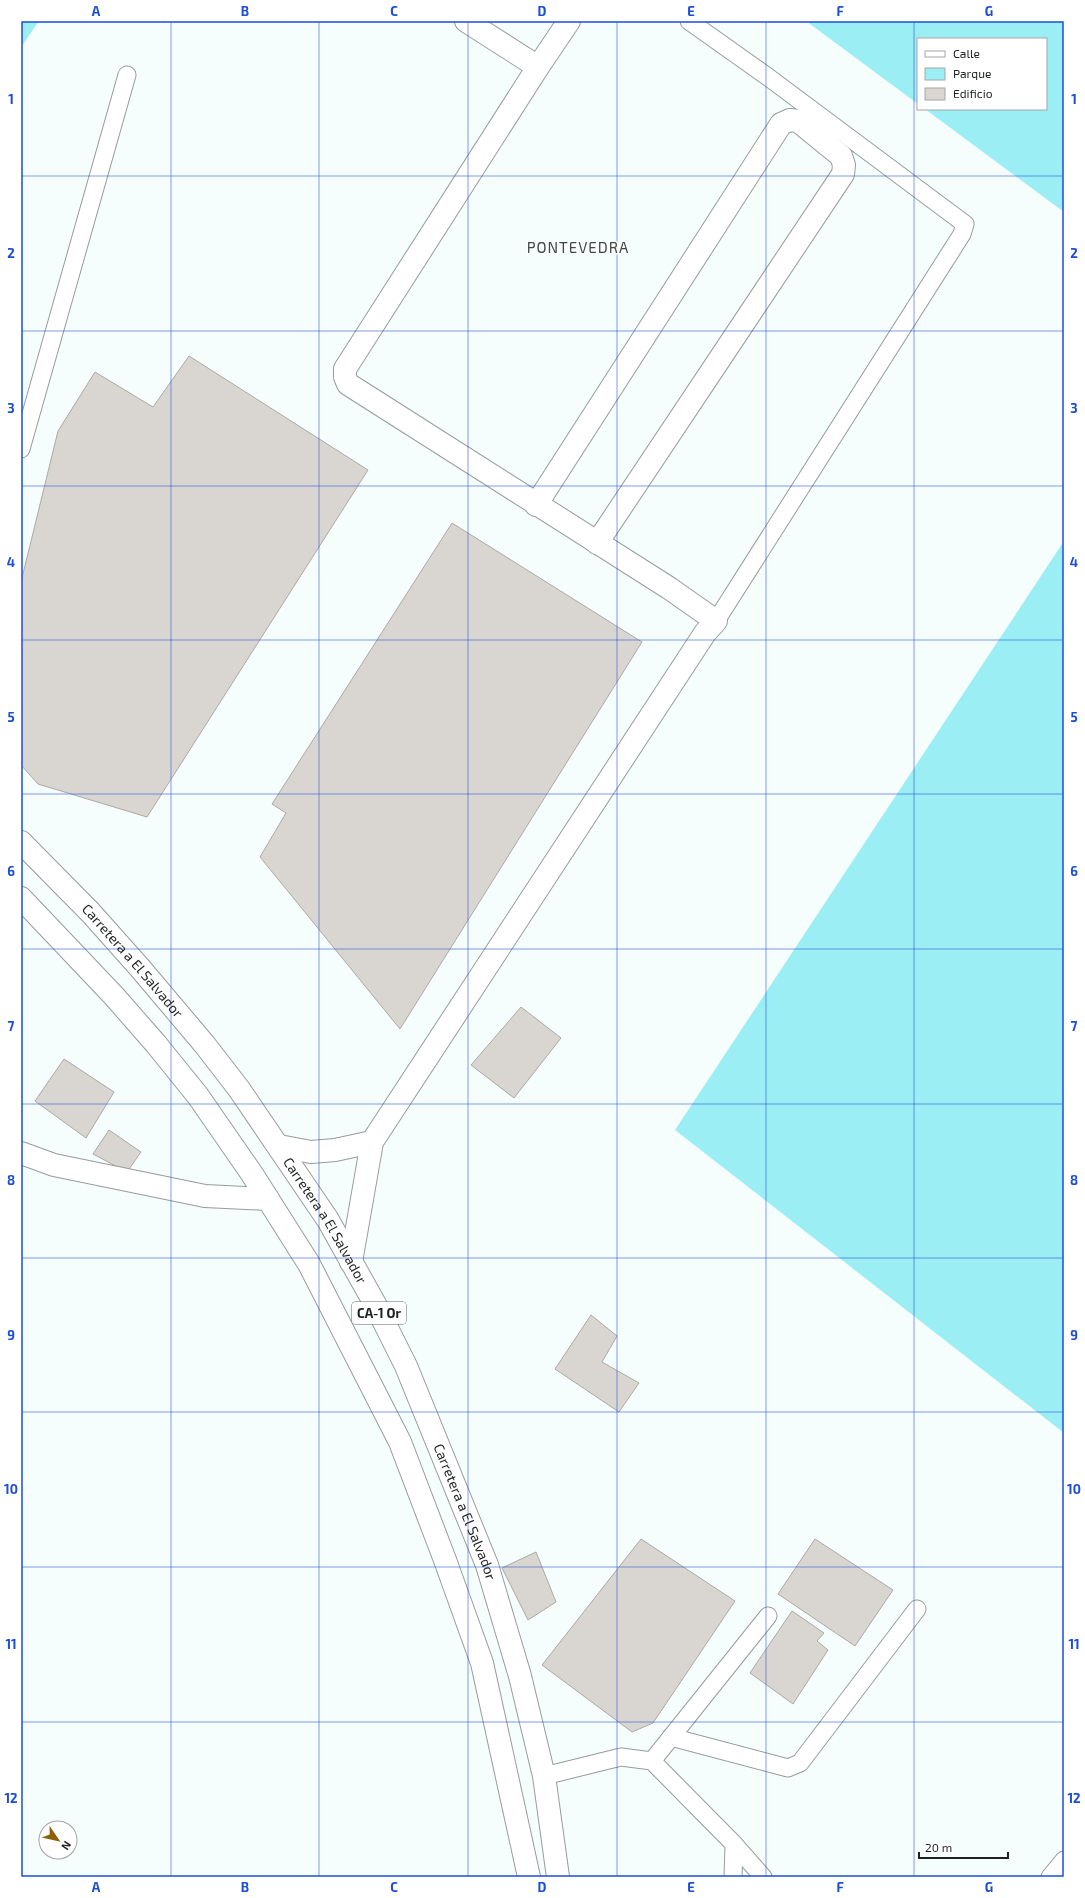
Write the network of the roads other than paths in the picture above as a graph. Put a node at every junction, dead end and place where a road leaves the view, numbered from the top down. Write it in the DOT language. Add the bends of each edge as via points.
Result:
graph roads {
  1 [pos="466,21"];
  2 [pos="569,21"];
  3 [pos="689,21"];
  4 [pos="538,67"];
  5 [pos="127,75"];
  6 [pos="21,450"];
  7 [pos="536,505"];
  8 [pos="597,542"];
  9 [pos="716,621"];
  10 [pos="21,842"];
  11 [pos="21,898"];
  12 [pos="372,1142"];
  13 [pos="279,1146"];
  14 [pos="21,1153"];
  15 [pos="268,1199"];
  16 [pos="351,1262"];
  17 [pos="918,1609"];
  18 [pos="768,1616"];
  19 [pos="671,1737"];
  20 [pos="652,1761"];
  21 [pos="544,1776"];
  22 [pos="734,1844"];
  23 [pos="1064,1860"];
  24 [pos="529,1877"];
  25 [pos="558,1877"];
  26 [pos="733,1877"];
  27 [pos="763,1877"];
  28 [pos="1050,1877"];
  1 -- 4 [label="main road"];
  2 -- 4 [label="main road"];
  3 -- 9 [label="lane" via="965,224 962,234"];
  4 -- 7 [label="main road" via="345,369 348,384"];
  5 -- 6 [label="lane"];
  7 -- 8 [label="main road"];
  7 -- 8 [label="main road" via="781,124 790,120 798,121 841,156 843,174"];
  8 -- 9 [label="main road"];
  9 -- 12 [label="main road" via="700,640"];
  10 -- 13 [label="main road, Carretera a El Salvador / CA-1 Or" via="91,913 140,968 210,1051"];
  11 -- 15 [label="main road, CA-1 Or" via="70,948 156,1044 198,1096"];
  12 -- 13 [label="main road" via="311,1152"];
  12 -- 16 [label="main road"];
  13 -- 16 [label="main road, Carretera a El Salvador / CA-1 Or" via="328,1220"];
  14 -- 15 [label="main road" via="54,1165 205,1196"];
  15 -- 24 [label="main road, CA-1 Or" via="309,1264 406,1456 482,1663"];
  16 -- 21 [label="main road, Carretera a El Salvador / CA-1 Or" via="406,1366 487,1565 520,1676"];
  17 -- 19 [label="lane" via="800,1763 788,1768"];
  18 -- 19 [label="lane"];
  19 -- 20 [label="lane"];
  20 -- 21 [label="lane" via="621,1757"];
  20 -- 22 [label="lane"];
  21 -- 25 [label="main road, Carretera a El Salvador / CA-1 Or"];
  22 -- 26 [label="lane"];
  22 -- 27 [label="lane"];
  23 -- 28 [label="lane"];
}
